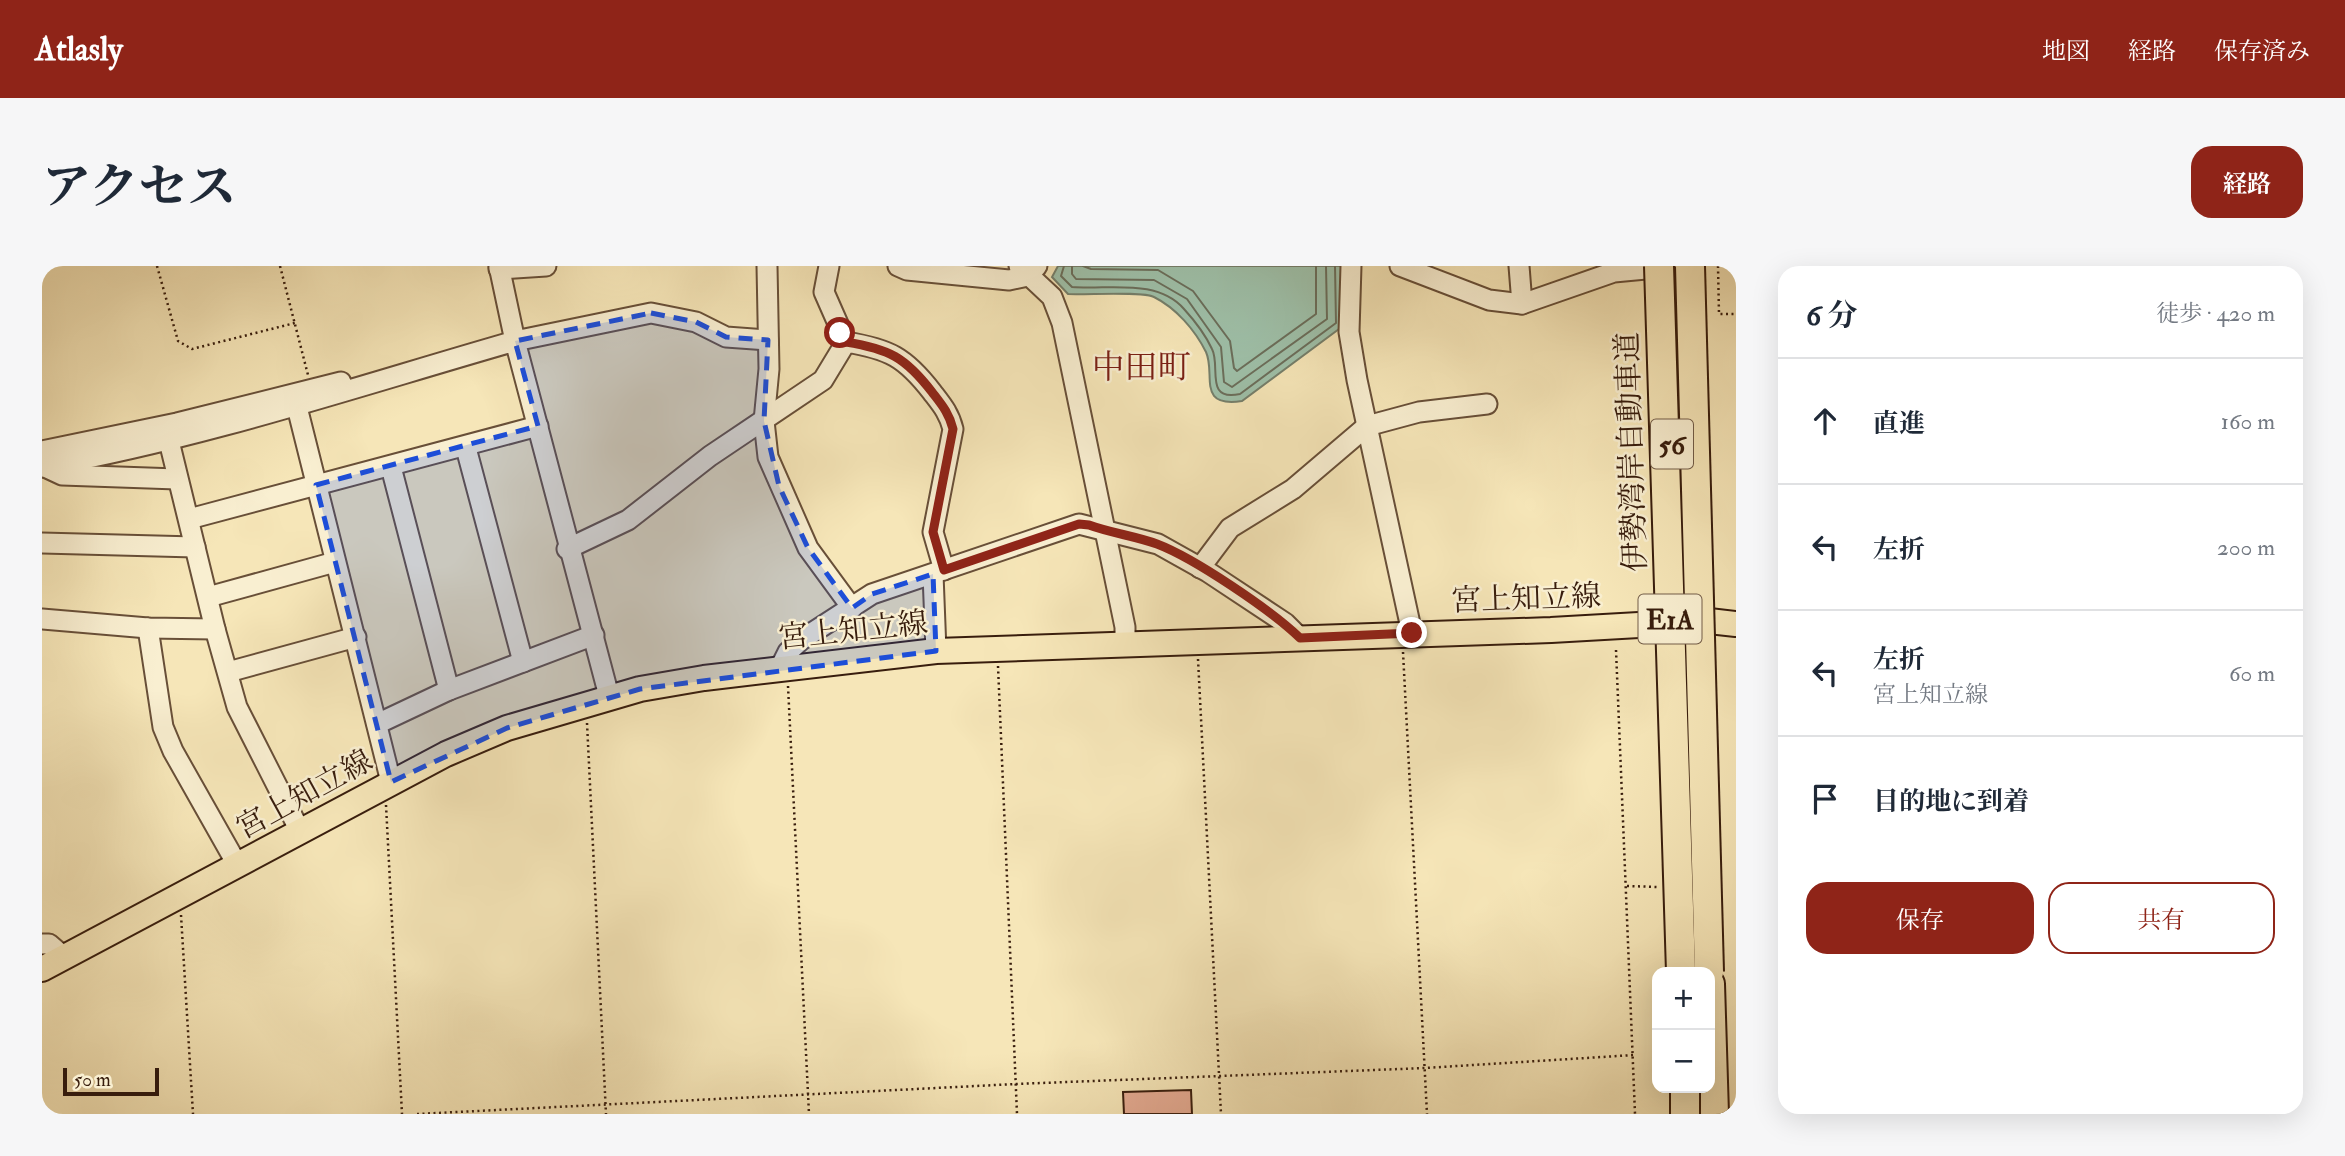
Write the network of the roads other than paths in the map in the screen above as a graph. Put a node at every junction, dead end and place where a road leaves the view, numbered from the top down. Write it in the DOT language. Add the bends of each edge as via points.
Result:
graph roads {
  1 [pos="547,266"];
  2 [pos="767,266"];
  3 [pos="829,266"];
  4 [pos="898,266"];
  5 [pos="1351,266"];
  6 [pos="1400,266"];
  7 [pos="1519,266"];
  8 [pos="1659,266"];
  9 [pos="1667,266"];
  10 [pos="1690,266"];
  11 [pos="1700,266"];
  12 [pos="499,268"];
  13 [pos="1028,269"];
  14 [pos="1614,269"];
  15 [pos="1521,304"];
  16 [pos="768,340"];
  17 [pos="515,341"];
  18 [pos="846,342"];
  19 [pos="383,379"];
  20 [pos="1487,404"];
  21 [pos="297,407"];
  22 [pos="764,421"];
  23 [pos="538,426"];
  24 [pos="1367,426"];
  25 [pos="169,441"];
  26 [pos="466,448"];
  27 [pos="43,462"];
  28 [pos="391,467"];
  29 [pos="177,479"];
  30 [pos="316,485"];
  31 [pos="188,519"];
  32 [pos="1104,530"];
  33 [pos="42,543"];
  34 [pos="195,547"];
  35 [pos="568,549"];
  36 [pos="335,562"];
  37 [pos="1200,568"];
  38 [pos="938,572"];
  39 [pos="208,597"];
  40 [pos="852,608"];
  41 [pos="42,619"];
  42 [pos="1709,621"];
  43 [pos="1677,622"];
  44 [pos="1736,624"];
  45 [pos="148,628"];
  46 [pos="215,629"];
  47 [pos="1407,633"];
  48 [pos="594,635"];
  49 [pos="356,637"];
  50 [pos="1300,638"];
  51 [pos="1125,646"];
  52 [pos="936,651"];
  53 [pos="523,662"];
  54 [pos="783,669"];
  55 [pos="228,672"];
  56 [pos="449,690"];
  57 [pos="597,699"];
  58 [pos="377,724"];
  59 [pos="391,782"];
  60 [pos="301,833"];
  61 [pos="238,866"];
  62 [pos="42,944"];
  63 [pos="64,957"];
  64 [pos="1681,967"];
  65 [pos="1686,967"];
  66 [pos="1709,967"];
  67 [pos="42,969"];
  68 [pos="1711,1030"];
  69 [pos="1685,1093"];
  70 [pos="1685,1114"];
  71 [pos="1714,1114"];
  72 [pos="1727,1114"];
  1 -- 12 [label="street"];
  2 -- 16 [label="street"];
  3 -- 18 [label="street" via="824,292"];
  4 -- 13 [label="street" via="1009,280"];
  5 -- 24 [label="street" via="1349,332"];
  6 -- 15 [label="street" via="1489,300"];
  7 -- 15 [label="street"];
  8 -- 64 [label="highway, 伊勢湾岸自動車道 / E1A, bridge"];
  9 -- 14 [label="street"];
  9 -- 43 [label="main road, 56"];
  10 -- 66 [label="highway, 伊勢湾岸自動車道 / E1A, bridge"];
  11 -- 42 [label="main road, 56"];
  12 -- 17 [label="street"];
  13 -- 32 [label="street" via="1052,297 1062,323"];
  14 -- 15 [label="street"];
  16 -- 17 [label="street" via="726,337 696,322 651,313"];
  16 -- 22 [label="street"];
  17 -- 19 [label="street"];
  17 -- 23 [label="street"];
  18 -- 22 [label="street" via="823,380"];
  18 -- 38 [label="street" via="873,346 911,365 949,414 953,429 933,532"];
  19 -- 21 [label="street"];
  19 -- 27 [label="street" via="374,375 312,388"];
  20 -- 24 [label="street" via="1419,412"];
  21 -- 25 [label="street"];
  21 -- 30 [label="street"];
  22 -- 35 [label="street" via="628,520"];
  22 -- 40 [label="street" via="768,457 808,548"];
  23 -- 26 [label="street"];
  23 -- 35 [label="street"];
  24 -- 37 [label="street" via="1293,489 1230,528"];
  24 -- 47 [label="street"];
  25 -- 27 [label="street"];
  25 -- 29 [label="street"];
  26 -- 28 [label="street"];
  26 -- 53 [label="street"];
  27 -- 29 [label="street" via="62,475"];
  28 -- 30 [label="street"];
  28 -- 56 [label="street"];
  29 -- 31 [label="street"];
  30 -- 31 [label="street"];
  30 -- 36 [label="street"];
  31 -- 34 [label="street"];
  32 -- 37 [label="street" via="1158,544"];
  32 -- 38 [label="street" via="1079,524"];
  32 -- 51 [label="street"];
  33 -- 34 [label="street"];
  34 -- 39 [label="street"];
  35 -- 48 [label="street"];
  36 -- 39 [label="street"];
  36 -- 49 [label="street"];
  37 -- 50 [label="street"];
  38 -- 40 [label="street" via="872,594"];
  38 -- 52 [label="street"];
  39 -- 46 [label="street"];
  40 -- 54 [label="street" via="788,652"];
  41 -- 45 [label="street"];
  42 -- 43 [label="main road, 宮上知立線"];
  42 -- 44 [label="main road, 宮上知立線"];
  42 -- 72 [label="main road, 56"];
  43 -- 47 [label="main road, 宮上知立線"];
  43 -- 65 [label="main road, 56" via="1688,889"];
  45 -- 46 [label="street"];
  45 -- 61 [label="street" via="163,727"];
  46 -- 55 [label="street"];
  47 -- 50 [label="main road, 宮上知立線"];
  48 -- 53 [label="street"];
  48 -- 57 [label="street"];
  49 -- 55 [label="street"];
  49 -- 58 [label="street"];
  50 -- 51 [label="main road, 宮上知立線"];
  51 -- 52 [label="main road, 宮上知立線"];
  52 -- 54 [label="main road, 宮上知立線"];
  53 -- 56 [label="street"];
  54 -- 57 [label="main road, 宮上知立線" via="704,678"];
  55 -- 60 [label="street" via="237,707"];
  56 -- 58 [label="street"];
  57 -- 59 [label="main road, 宮上知立線" via="507,728"];
  58 -- 59 [label="street"];
  59 -- 60 [label="main road, 宮上知立線"];
  60 -- 61 [label="main road, 宮上知立線"];
  61 -- 63 [label="main road, 宮上知立線"];
  62 -- 63 [label="street"];
  63 -- 67 [label="main road, 宮上知立線"];
  68 -- 71 [label="highway"];
  69 -- 70 [label="highway, bridge"];
}
